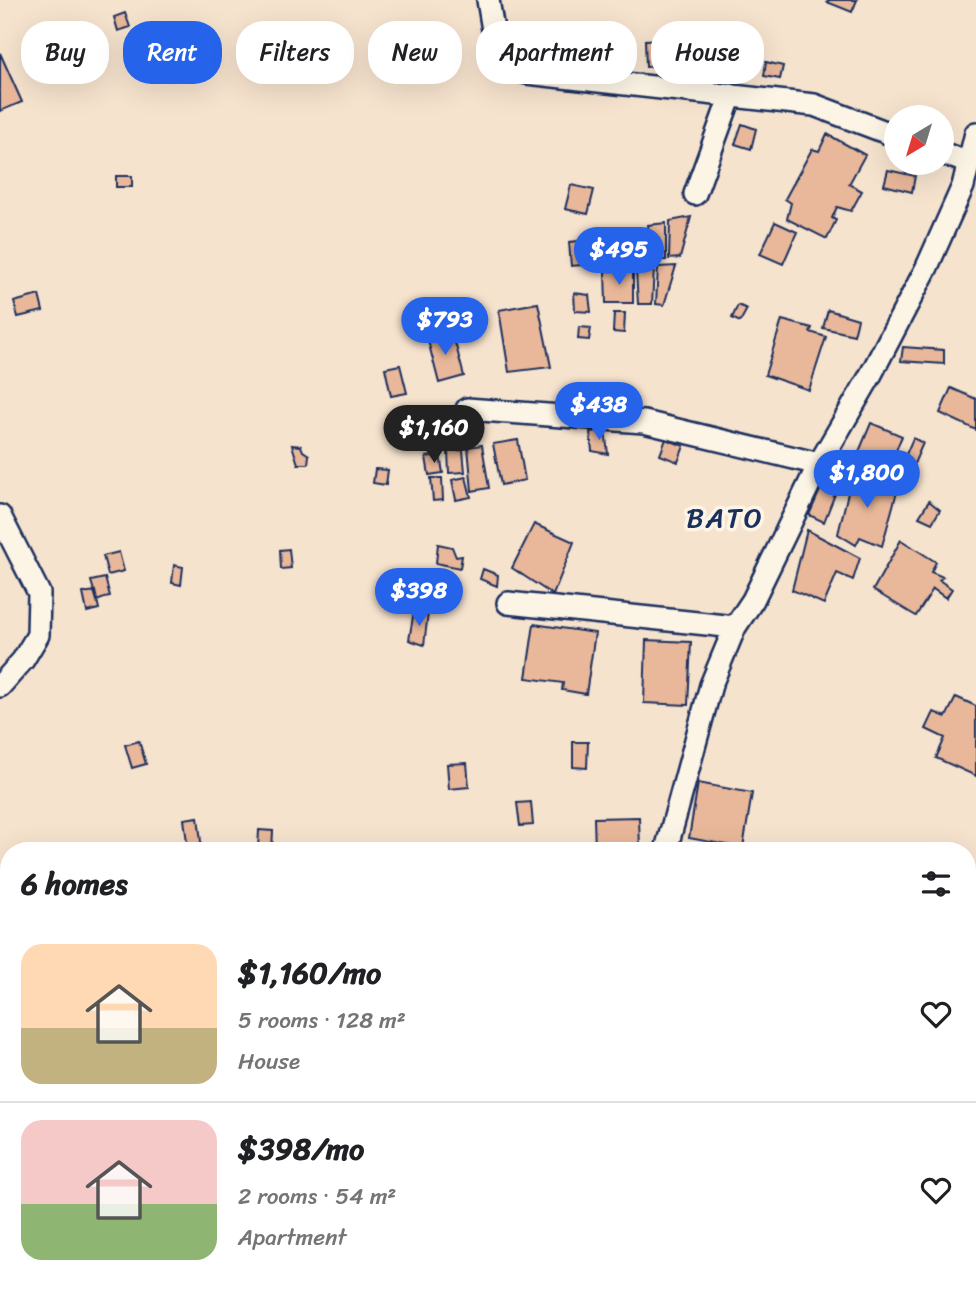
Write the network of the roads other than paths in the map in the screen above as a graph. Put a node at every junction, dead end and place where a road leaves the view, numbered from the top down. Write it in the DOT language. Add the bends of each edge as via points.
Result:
graph roads {
  1 [pos="488,0"];
  2 [pos="731,95"];
  3 [pos="884,131"];
  4 [pos="976,133"];
  5 [pos="954,157"];
  6 [pos="969,163"];
  7 [pos="695,194"];
  8 [pos="467,409"];
  9 [pos="819,464"];
  10 [pos="0,516"];
  11 [pos="508,603"];
  12 [pos="734,627"];
  13 [pos="0,686"];
  14 [pos="668,842"];
  1 -- 2 [label="street" via="496,48 507,67"];
  2 -- 3 [label="street" via="814,105"];
  2 -- 7 [label="street"];
  4 -- 6 [label="street"];
  5 -- 6 [label="street"];
  6 -- 9 [label="street" via="927,267"];
  8 -- 9 [label="street" via="644,422"];
  9 -- 12 [label="street" via="753,600"];
  10 -- 13 [label="street" via="38,593 38,635"];
  11 -- 12 [label="street"];
  12 -- 14 [label="street" via="712,685"];
}
